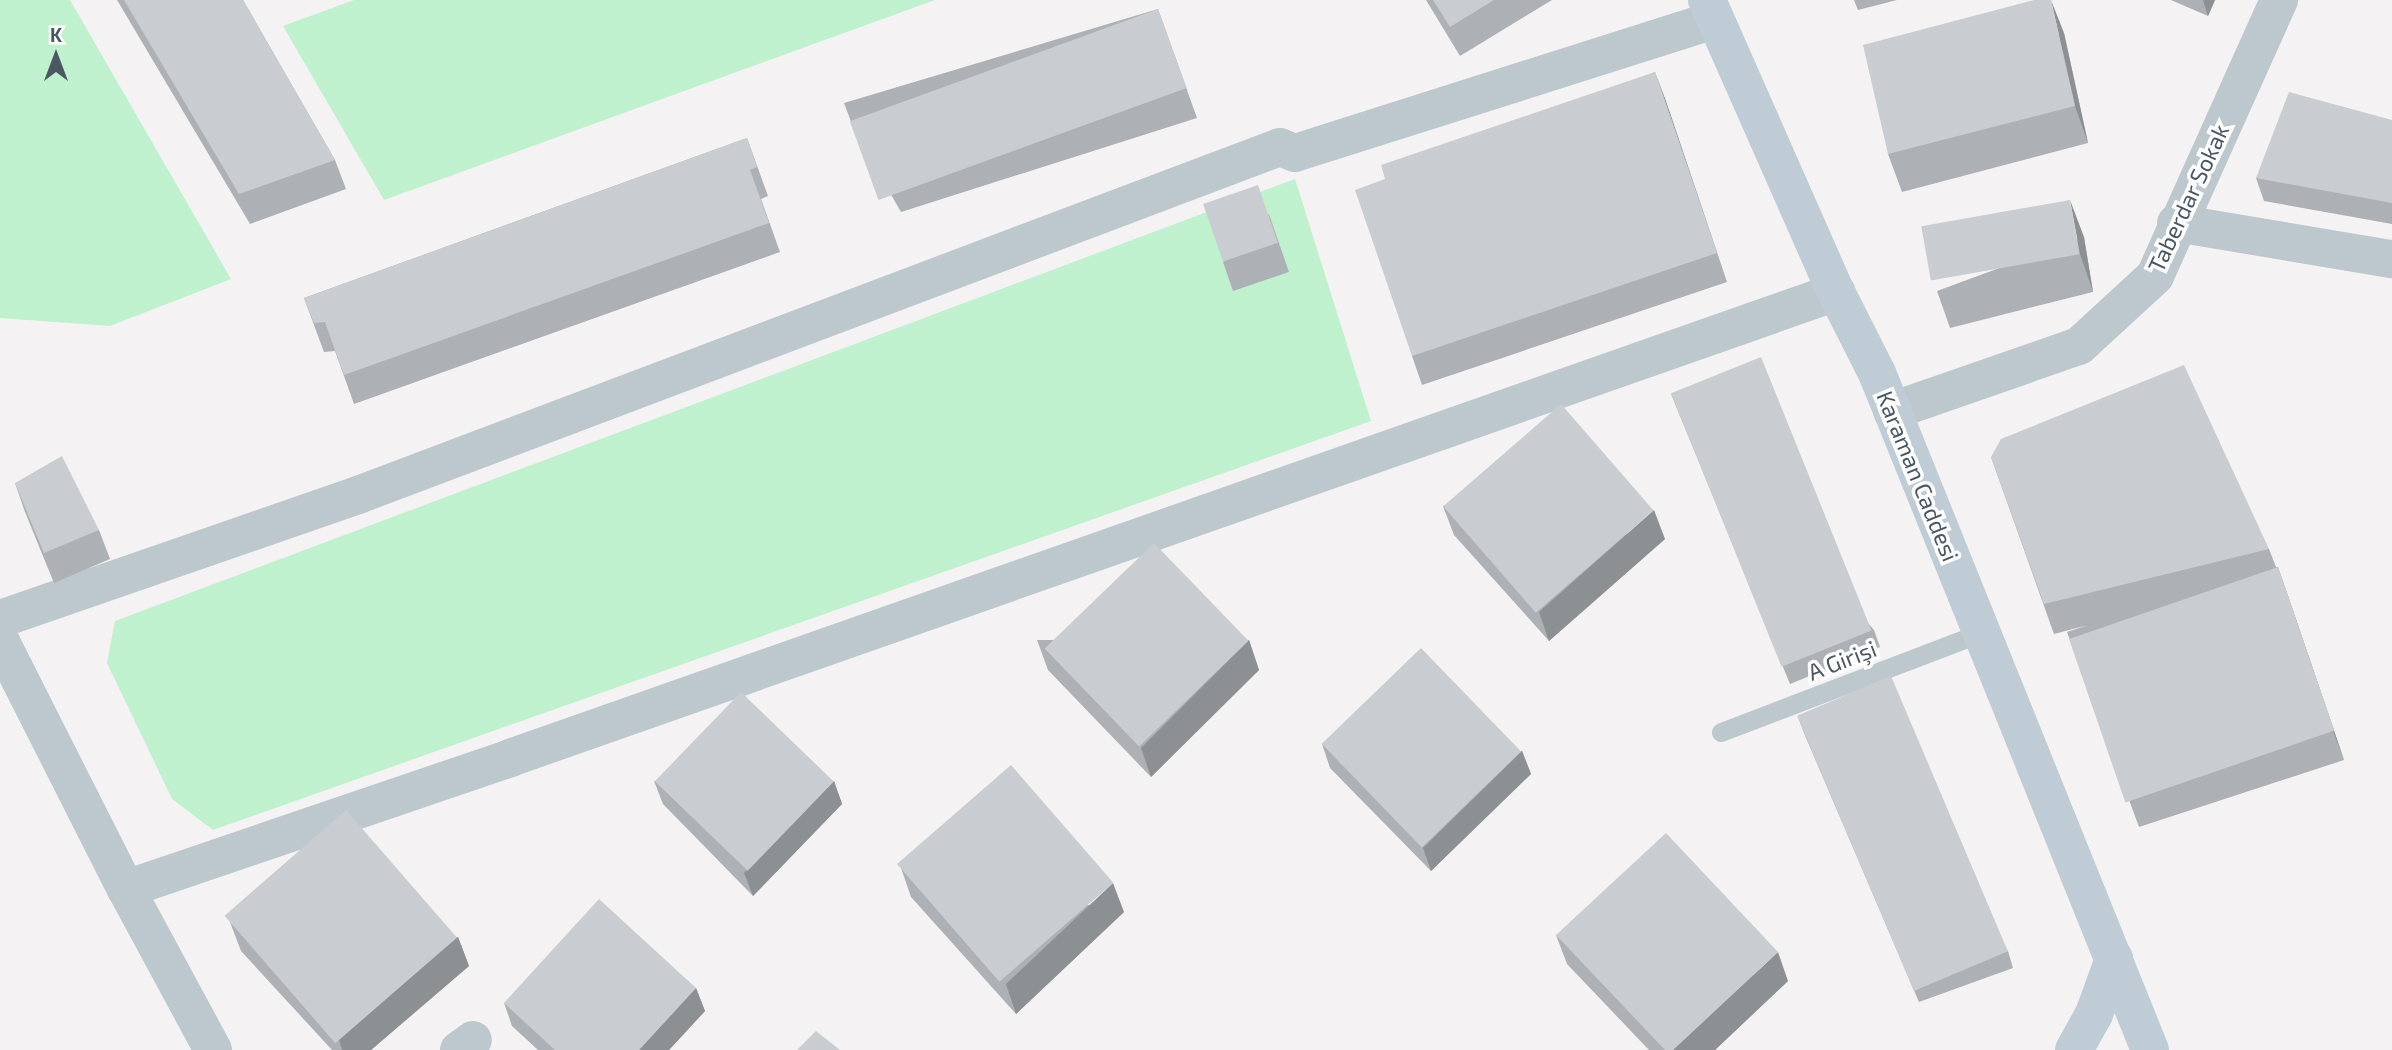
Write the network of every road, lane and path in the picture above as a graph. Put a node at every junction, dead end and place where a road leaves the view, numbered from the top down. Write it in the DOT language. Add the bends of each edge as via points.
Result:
graph roads {
  1 [pos="2279,0"];
  2 [pos="1711,10"];
  3 [pos="2176,223"];
  4 [pos="2392,258"];
  5 [pos="1836,292"];
  6 [pos="1892,411"];
  7 [pos="0,619"];
  8 [pos="1980,633"];
  9 [pos="0,640"];
  10 [pos="1721,732"];
  11 [pos="126,889"];
  12 [pos="2114,959"];
  13 [pos="213,1050"];
  14 [pos="2074,1050"];
  15 [pos="2150,1050"];
  1 -- 3 [label="street, Taberdar Sokak"];
  2 -- 5 [label="street, Karaman Caddesi"];
  2 -- 7 [label="street" via="1295,153 1280,147 358,495"];
  3 -- 4 [label="street"];
  3 -- 6 [label="street, Taberdar Sokak" via="2155,276 2079,346"];
  5 -- 6 [label="street, Karaman Caddesi"];
  5 -- 11 [label="street"];
  6 -- 8 [label="street, Karaman Caddesi"];
  8 -- 10 [label="lane, A Girişi"];
  8 -- 12 [label="street, Karaman Caddesi"];
  9 -- 11 [label="street"];
  11 -- 13 [label="street"];
  12 -- 14 [label="street" via="2094,1014"];
  12 -- 15 [label="street, Karaman Caddesi"];
}
